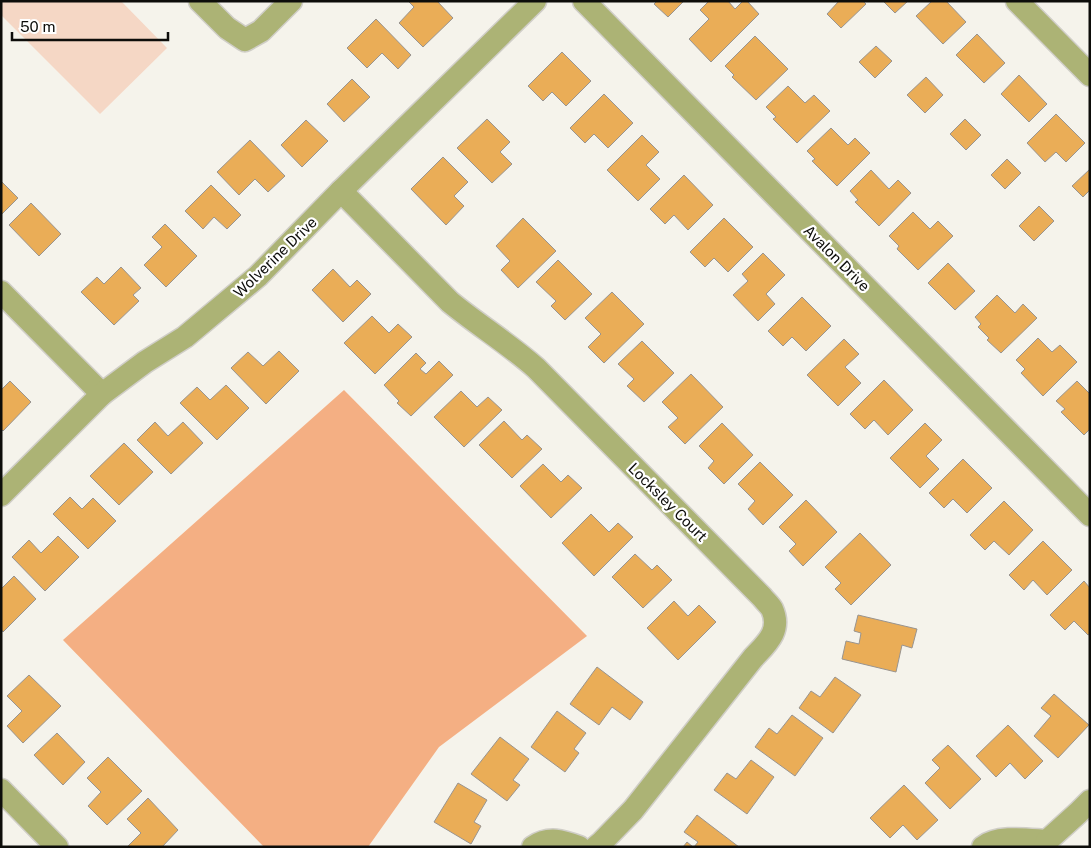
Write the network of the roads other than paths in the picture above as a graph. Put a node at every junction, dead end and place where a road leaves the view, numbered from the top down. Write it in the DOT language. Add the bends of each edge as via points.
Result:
graph roads {
  1 [pos="200,1"];
  2 [pos="291,1"];
  3 [pos="535,1"];
  4 [pos="584,1"];
  5 [pos="1017,1"];
  6 [pos="1090,75"];
  7 [pos="342,191"];
  8 [pos="1,292"];
  9 [pos="102,394"];
  10 [pos="1,495"];
  11 [pos="1090,515"];
  12 [pos="1,790"];
  13 [pos="1090,801"];
  14 [pos="1046,844"];
  15 [pos="56,847"];
  16 [pos="533,847"];
  17 [pos="579,847"];
  18 [pos="596,847"];
  19 [pos="983,847"];
  1 -- 2 [label="street" via="227,28 245,40 261,31"];
  3 -- 7 [label="street, Wolverine Drive"];
  4 -- 11 [label="street, Avalon Drive"];
  5 -- 6 [label="street"];
  7 -- 9 [label="street, Wolverine Drive" via="226,304 185,337"];
  7 -- 18 [label="street, Locksley Court" via="450,302 536,368 772,608 776,621 769,641 633,810"];
  8 -- 9 [label="street"];
  9 -- 10 [label="street, Wolverine Drive"];
  12 -- 15 [label="street"];
  13 -- 14 [label="street"];
  14 -- 19 [label="street" via="996,841"];
  16 -- 17 [label="street" via="552,840"];
}
